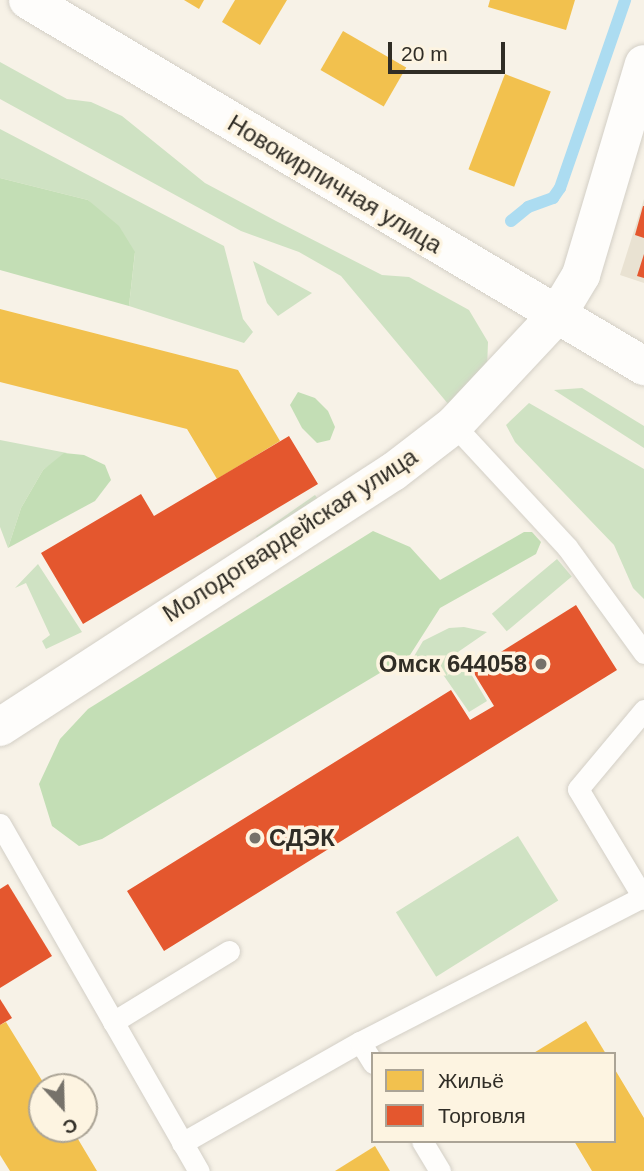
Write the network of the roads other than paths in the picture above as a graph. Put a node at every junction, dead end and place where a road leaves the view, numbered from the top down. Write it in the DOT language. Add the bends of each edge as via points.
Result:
graph roads {
  1 [pos="28,0"];
  2 [pos="644,64"];
  3 [pos="556,315"];
  4 [pos="644,366"];
  5 [pos="454,425"];
  6 [pos="644,653"];
  7 [pos="644,710"];
  8 [pos="0,727"];
  9 [pos="0,824"];
  10 [pos="643,898"];
  11 [pos="229,951"];
  12 [pos="113,1022"];
  13 [pos="360,1042"];
  14 [pos="371,1060"];
  15 [pos="182,1143"];
  16 [pos="423,1143"];
  17 [pos="199,1171"];
  18 [pos="440,1171"];
  1 -- 3 [label="street, Новокирпичная улица"];
  2 -- 3 [label="street, Молодогвардейская улица" via="581,275"];
  3 -- 4 [label="street, Новокирпичная улица"];
  3 -- 5 [label="street, Молодогвардейская улица"];
  5 -- 6 [label="lane" via="566,547"];
  5 -- 8 [label="street, Молодогвардейская улица" via="393,472"];
  7 -- 10 [label="lane" via="578,789"];
  9 -- 12 [label="lane"];
  10 -- 13 [label="lane"];
  11 -- 12 [label="lane"];
  12 -- 15 [label="lane"];
  13 -- 14 [label="lane"];
  13 -- 15 [label="lane"];
  15 -- 17 [label="lane"];
  16 -- 18 [label="lane"];
}
